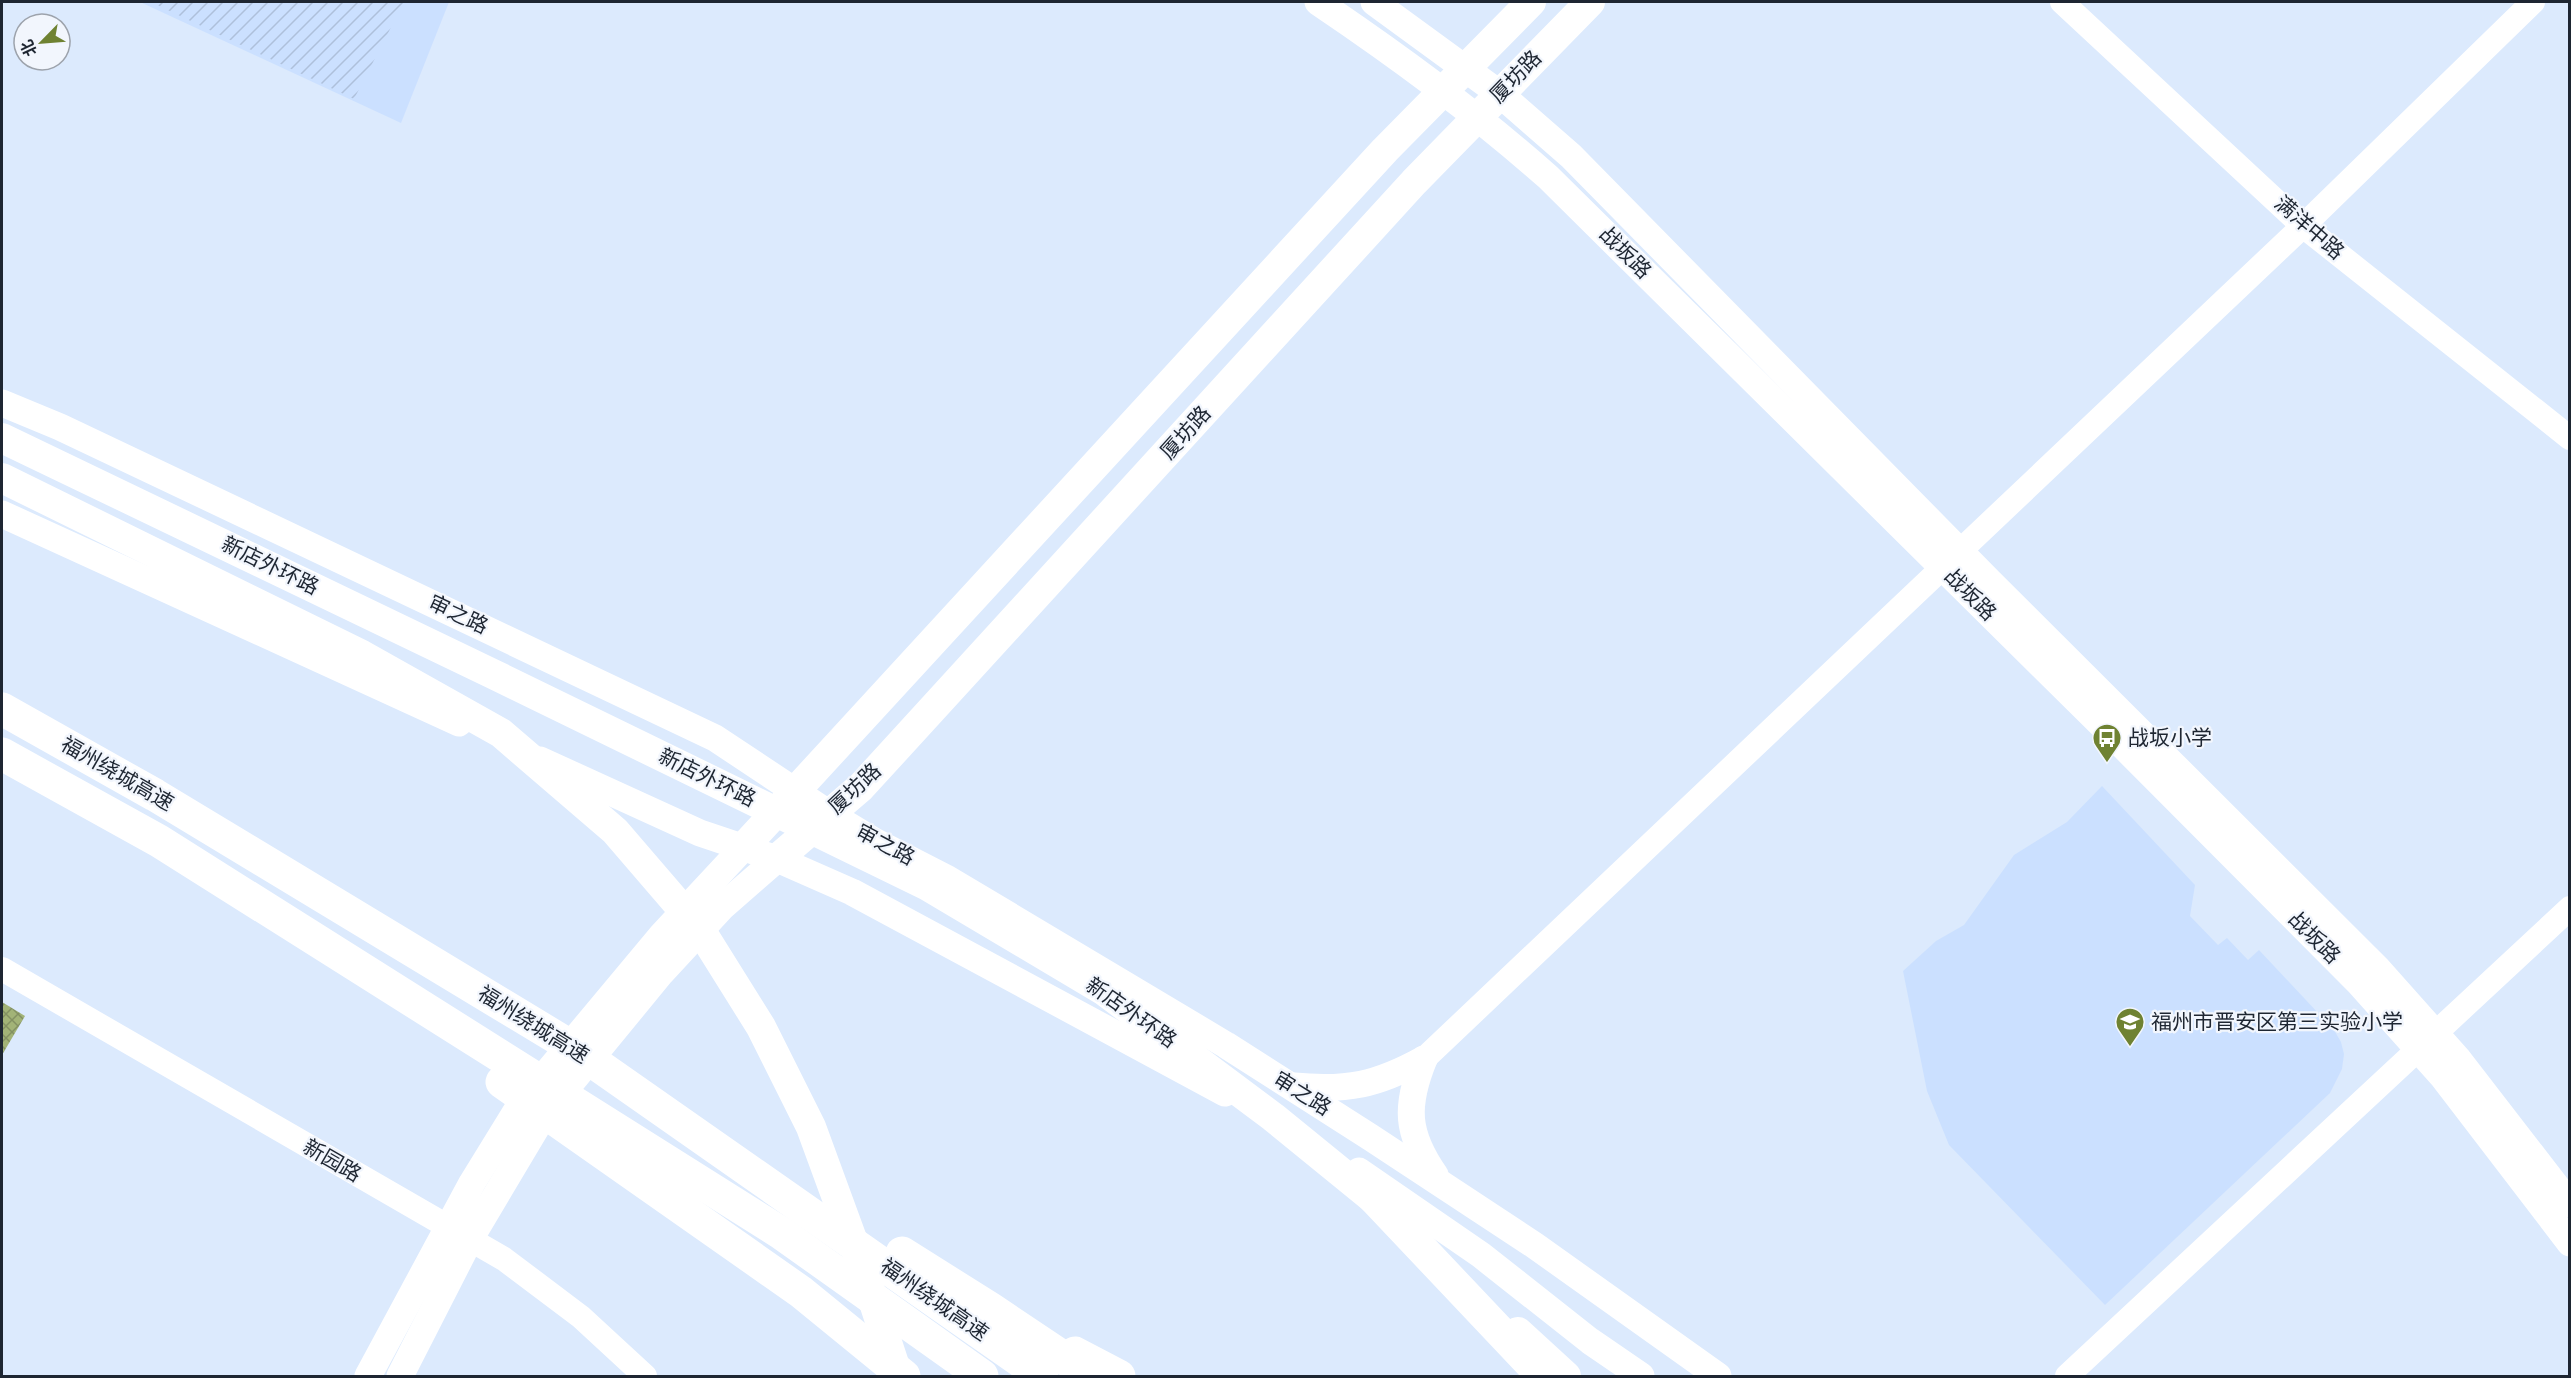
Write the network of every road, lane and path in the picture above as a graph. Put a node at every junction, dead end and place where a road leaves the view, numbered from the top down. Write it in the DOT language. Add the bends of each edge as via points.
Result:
graph roads {
  1 [pos="1318,2"];
  2 [pos="1374,2"];
  3 [pos="1531,2"];
  4 [pos="1590,2"];
  5 [pos="2062,2"];
  6 [pos="2533,2"];
  7 [pos="1465,68"];
  8 [pos="1443,91"];
  9 [pos="1500,94"];
  10 [pos="1477,117"];
  11 [pos="2303,226"];
  12 [pos="2,403"];
  13 [pos="2,438"];
  14 [pos="2570,438"];
  15 [pos="2,478"];
  16 [pos="2,514"];
  17 [pos="1951,559"];
  18 [pos="2,709"];
  19 [pos="2,754"];
  20 [pos="796,793"];
  21 [pos="828,813"];
  22 [pos="159,841"];
  23 [pos="743,848"];
  24 [pos="777,859"];
  25 [pos="2570,908"];
  26 [pos="2,969"];
  27 [pos="2427,1041"];
  28 [pos="1424,1059"];
  29 [pos="1288,1085"];
  30 [pos="1441,1184"];
  31 [pos="1368,1192"];
  32 [pos="2570,1204"];
  33 [pos="832,1219"];
  34 [pos="459,1233"];
  35 [pos="2570,1243"];
  36 [pos="991,1308"];
  37 [pos="368,1377"];
  38 [pos="400,1377"];
  39 [pos="645,1377"];
  40 [pos="898,1377"];
  41 [pos="904,1377"];
  42 [pos="982,1377"];
  43 [pos="1042,1377"];
  44 [pos="1091,1377"];
  45 [pos="1119,1377"];
  46 [pos="1542,1377"];
  47 [pos="1566,1377"];
  48 [pos="1641,1377"];
  49 [pos="1718,1377"];
  50 [pos="2067,1377"];
  1 -- 8 [label="main road, 战坂路"];
  2 -- 7 [label="main road, 战坂路"];
  3 -- 7 [label="main road, 厦坊路"];
  4 -- 9 [label="main road, 厦坊路"];
  5 -- 11 [label="street, 满洋中路"];
  6 -- 11 [label="street"];
  7 -- 8 [label="main road, 厦坊路"];
  7 -- 9 [label="main road, 战坂路"];
  8 -- 10 [label="main road, 战坂路"];
  8 -- 20 [label="main road, 厦坊路"];
  9 -- 10 [label="main road, 厦坊路"];
  9 -- 17 [label="main road, 战坂路" via="1571,156"];
  10 -- 17 [label="main road, 战坂路" via="1548,177"];
  10 -- 21 [label="main road, 厦坊路" via="861,787"];
  11 -- 14 [label="street, 满洋中路"];
  11 -- 17 [label="street"];
  12 -- 20 [label="main road, 审之路" via="715,738"];
  13 -- 31 [label="main road, 新店外环路" via="928,886 1103,990"];
  15 -- 40 [label="main road, 新店外环路" via="362,655 501,733 615,831 702,931 761,1027 811,1127"];
  16 -- 23 [label="main road, 审之路" via="700,833"];
  17 -- 27 [label="main road, 战坂路" via="2368,960"];
  17 -- 28 [label="street"];
  18 -- 33 [label="highway, 福州绕城高速" via="155,795 572,1047"];
  19 -- 22 [label="highway, 福州绕城高速"];
  20 -- 21 [label="main road, 审之路"];
  20 -- 23 [label="main road, 厦坊路"];
  21 -- 24 [label="main road, 厦坊路"];
  21 -- 29 [label="main road, 审之路" via="969,891"];
  22 -- 41 [label="highway" via="792,1286"];
  22 -- 42 [label="highway, 福州绕城高速" via="781,1233"];
  23 -- 24 [label="main road, 审之路"];
  23 -- 34 [label="main road" via="655,943 520,1105 472,1183"];
  24 -- 34 [label="main road" via="722,907 661,973 542,1118"];
  24 -- 48 [label="main road, 审之路" via="852,892 1328,1150 1481,1255"];
  25 -- 27 [label="street"];
  26 -- 34 [label="street, 新园路"];
  27 -- 32 [label="main road, 战坂路" via="2476,1082"];
  27 -- 35 [label="main road, 战坂路" via="2459,1097"];
  27 -- 50 [label="street"];
  28 -- 29 [label="main road" via="1396,1074 1338,1089"];
  28 -- 30 [label="main road" via="1414,1093 1412,1131"];
  29 -- 30 [label="main road, 审之路"];
  30 -- 49 [label="main road, 审之路" via="1534,1245"];
  31 -- 46 [label="highway"];
  31 -- 47 [label="main road, 新店外环路"];
  33 -- 36 [label="highway"];
  33 -- 43 [label="highway, 福州绕城高速"];
  34 -- 37 [label="main road"];
  34 -- 38 [label="main road"];
  34 -- 39 [label="street, 新园路" via="532,1278"];
  36 -- 44 [label="highway"];
  36 -- 45 [label="highway"];
}
